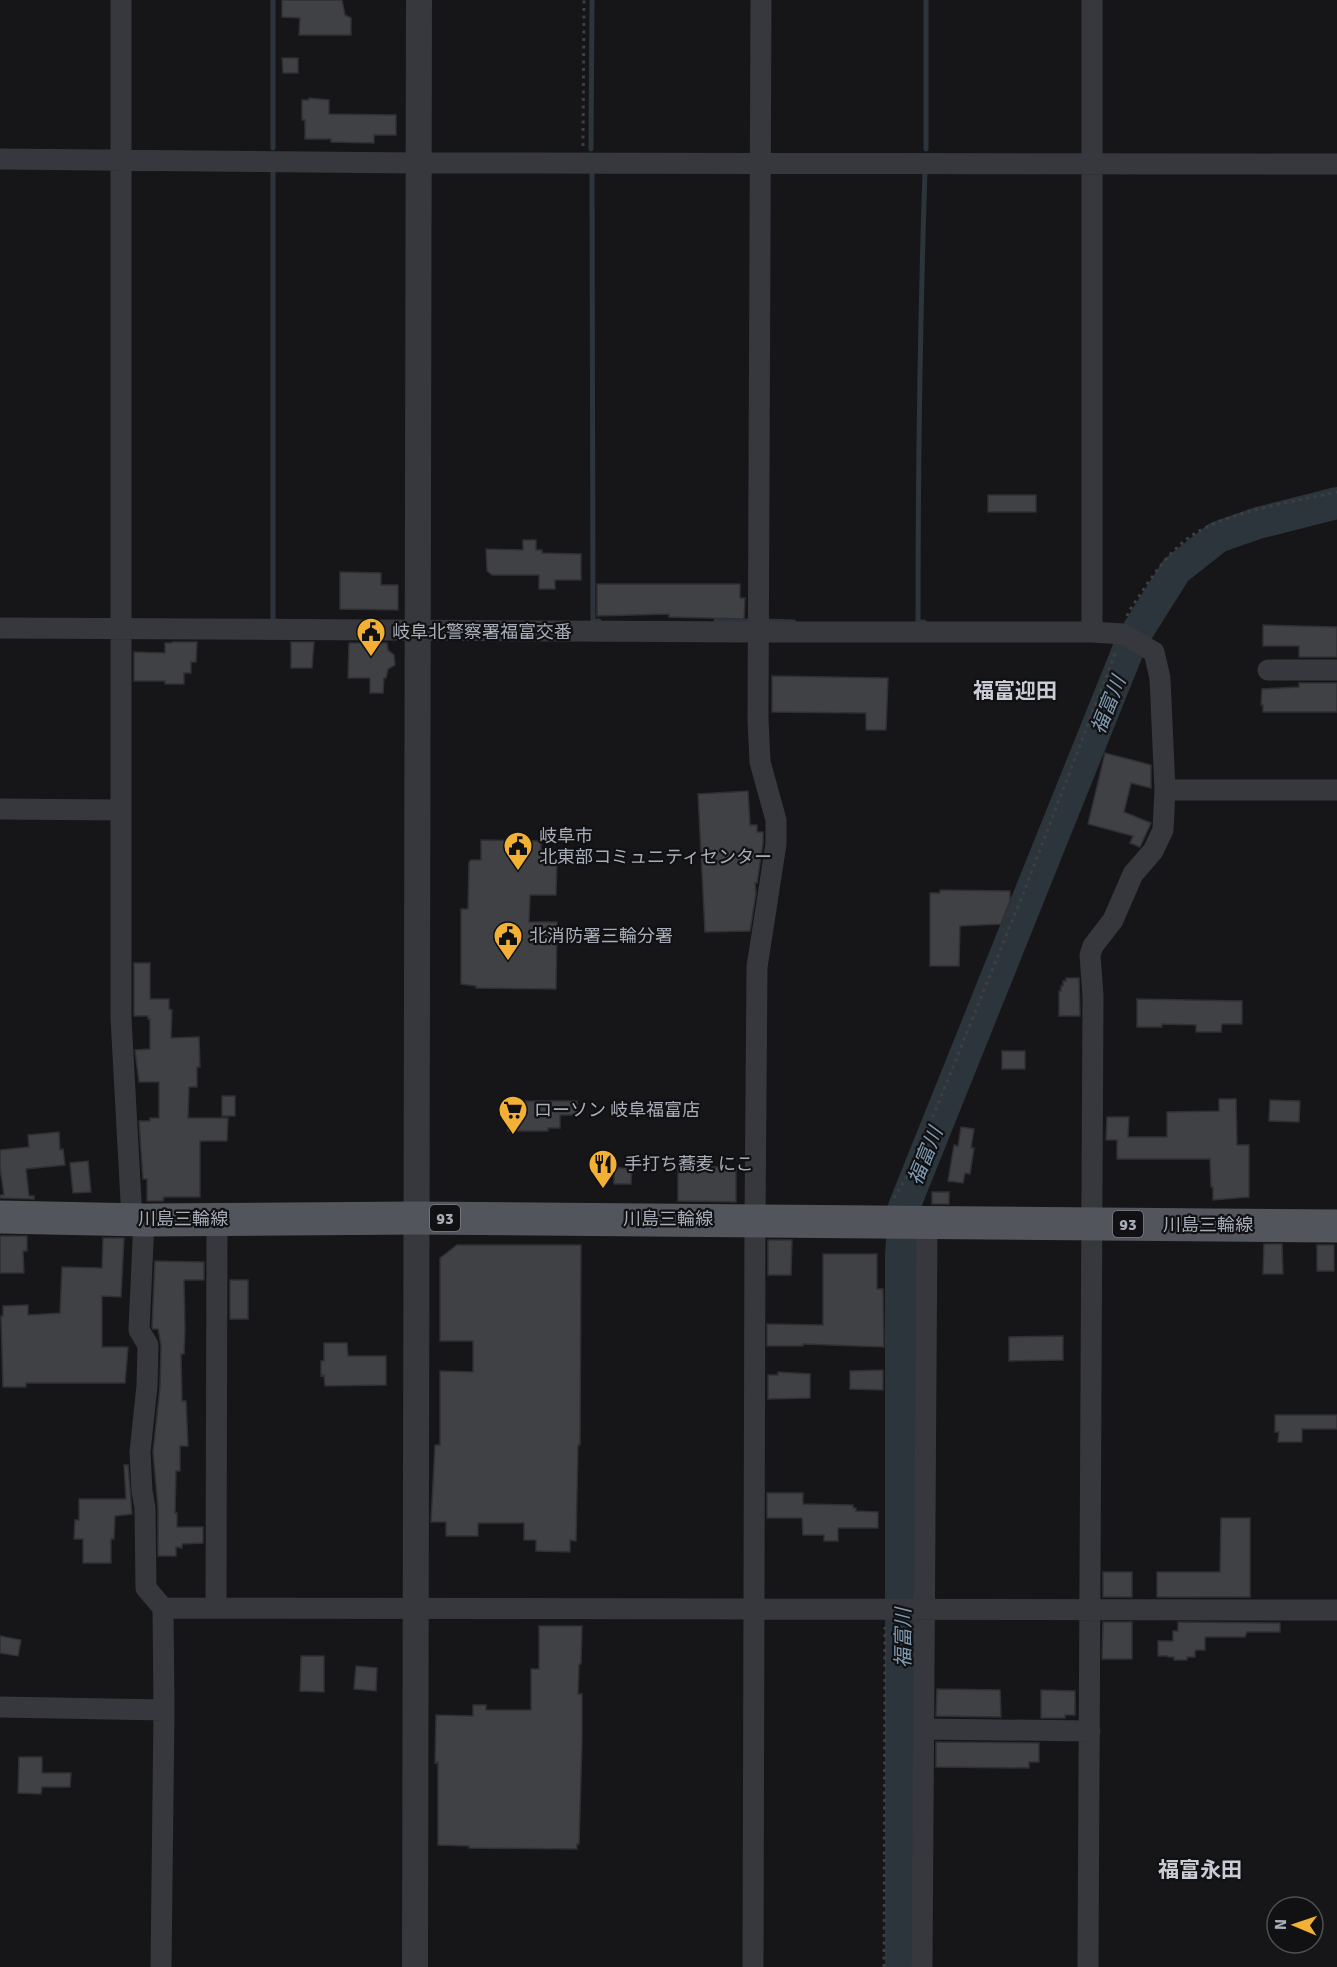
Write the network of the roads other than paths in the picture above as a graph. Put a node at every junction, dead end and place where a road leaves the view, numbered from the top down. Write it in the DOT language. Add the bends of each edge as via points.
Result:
graph roads {
  1 [pos="121,0"];
  2 [pos="419,0"];
  3 [pos="761,0"];
  4 [pos="1092,0"];
  5 [pos="0,159"];
  6 [pos="121,161"];
  7 [pos="1091,162"];
  8 [pos="419,163"];
  9 [pos="760,164"];
  10 [pos="1337,164"];
  11 [pos="758,625"];
  12 [pos="1092,626"];
  13 [pos="0,628"];
  14 [pos="122,629"];
  15 [pos="417,629"];
  16 [pos="1337,669"];
  17 [pos="1268,670"];
  18 [pos="1165,790"];
  19 [pos="1337,790"];
  20 [pos="0,809"];
  21 [pos="120,810"];
  22 [pos="0,1216"];
  23 [pos="415,1218"];
  24 [pos="138,1220"];
  25 [pos="217,1220"];
  26 [pos="755,1220"];
  27 [pos="904,1223"];
  28 [pos="1091,1224"];
  29 [pos="1337,1226"];
  30 [pos="163,1608"];
  31 [pos="216,1608"];
  32 [pos="415,1608"];
  33 [pos="755,1608"];
  34 [pos="922,1610"];
  35 [pos="1337,1610"];
  36 [pos="1091,1611"];
  37 [pos="0,1707"];
  38 [pos="164,1710"];
  39 [pos="924,1729"];
  40 [pos="1090,1731"];
  41 [pos="161,1967"];
  42 [pos="415,1967"];
  43 [pos="753,1967"];
  44 [pos="922,1967"];
  45 [pos="1088,1967"];
  1 -- 6 [label="street"];
  2 -- 8 [label="street"];
  3 -- 9 [label="street"];
  4 -- 7 [label="street"];
  5 -- 6 [label="street"];
  6 -- 8 [label="street"];
  6 -- 14 [label="street"];
  7 -- 9 [label="street"];
  7 -- 10 [label="street"];
  7 -- 12 [label="street"];
  8 -- 9 [label="street"];
  8 -- 15 [label="street"];
  9 -- 11 [label="street"];
  11 -- 12 [label="street"];
  11 -- 15 [label="street"];
  11 -- 26 [label="street" via="760,762 776,820 776,844 758,967"];
  12 -- 18 [label="street" via="1126,635 1154,652 1160,678"];
  13 -- 14 [label="street"];
  14 -- 15 [label="street"];
  14 -- 21 [label="street"];
  15 -- 23 [label="street"];
  16 -- 17 [label="street"];
  18 -- 19 [label="street"];
  18 -- 28 [label="street" via="1162,830 1153,851 1133,874 1113,920 1090,955"];
  20 -- 21 [label="street"];
  21 -- 24 [label="street" via="121,1018"];
  22 -- 24 [label="main road, 川島三輪線 / 93"];
  23 -- 25 [label="main road, 川島三輪線 / 93"];
  23 -- 26 [label="main road, 川島三輪線 / 93"];
  23 -- 32 [label="street"];
  24 -- 25 [label="main road, 川島三輪線 / 93"];
  24 -- 30 [label="street" via="140,1330 148,1345 140,1452 146,1588"];
  25 -- 31 [label="street"];
  26 -- 27 [label="main road, 川島三輪線 / 93"];
  26 -- 33 [label="street"];
  27 -- 28 [label="main road, 川島三輪線 / 93"];
  27 -- 34 [label="street"];
  28 -- 29 [label="main road, 川島三輪線 / 93"];
  28 -- 36 [label="street"];
  30 -- 31 [label="street"];
  30 -- 38 [label="street"];
  31 -- 32 [label="street"];
  32 -- 33 [label="street"];
  32 -- 42 [label="street"];
  33 -- 34 [label="street"];
  33 -- 43 [label="street"];
  34 -- 36 [label="street"];
  34 -- 39 [label="street"];
  35 -- 36 [label="street"];
  36 -- 40 [label="street"];
  37 -- 38 [label="street"];
  38 -- 41 [label="street"];
  39 -- 40 [label="street"];
  39 -- 44 [label="street"];
  40 -- 45 [label="street"];
}
